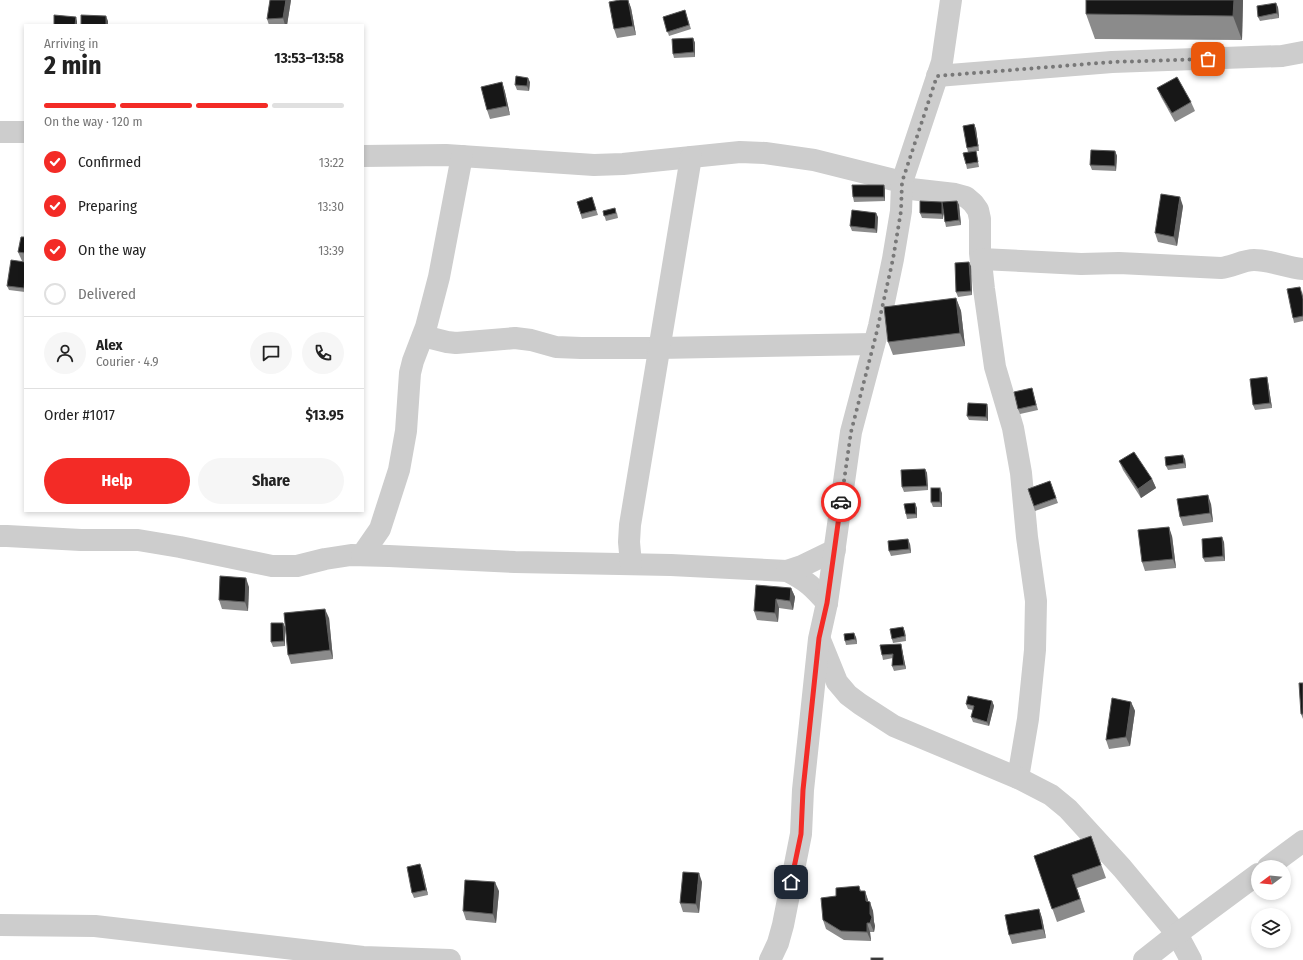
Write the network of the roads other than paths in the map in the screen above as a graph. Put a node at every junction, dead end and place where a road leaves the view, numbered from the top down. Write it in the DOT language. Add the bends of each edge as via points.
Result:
graph roads {
  1 [pos="951,0"];
  2 [pos="1303,52"];
  3 [pos="937,76"];
  4 [pos="0,132"];
  5 [pos="24,132"];
  6 [pos="364,156"];
  7 [pos="462,156"];
  8 [pos="691,157"];
  9 [pos="902,185"];
  10 [pos="981,259"];
  11 [pos="1303,269"];
  12 [pos="423,336"];
  13 [pos="874,344"];
  14 [pos="660,348"];
  15 [pos="0,536"];
  16 [pos="835,550"];
  17 [pos="362,555"];
  18 [pos="631,564"];
  19 [pos="787,571"];
  20 [pos="827,603"];
  21 [pos="819,638"];
  22 [pos="1018,778"];
  23 [pos="1303,841"];
  24 [pos="1277,860"];
  25 [pos="1251,879"];
  26 [pos="0,926"];
  27 [pos="1177,934"];
  28 [pos="304,955"];
  29 [pos="450,960"];
  30 [pos="770,960"];
  31 [pos="1144,960"];
  32 [pos="1191,960"];
  1 -- 3 [label="street" via="942,62"];
  2 -- 3 [label="street" via="1282,56 1112,62"];
  3 -- 9 [label="street"];
  4 -- 5 [label="street"];
  6 -- 7 [label="street"];
  7 -- 8 [label="street" via="594,165"];
  7 -- 12 [label="street" via="439,277"];
  8 -- 9 [label="street" via="740,152 765,153 814,160"];
  8 -- 14 [label="street"];
  9 -- 10 [label="street" via="955,194 973,202 980,218"];
  9 -- 13 [label="street" via="901,211 893,259"];
  10 -- 11 [label="street" via="1220,268 1255,260"];
  10 -- 22 [label="street" via="995,367 1013,428 1021,473 1036,601 1036,650"];
  12 -- 14 [label="street" via="447,342 515,338 556,347"];
  12 -- 17 [label="street" via="410,373 406,431 399,470 380,529"];
  13 -- 14 [label="street"];
  13 -- 16 [label="street" via="851,432"];
  14 -- 18 [label="street" via="630,526"];
  15 -- 17 [label="street" via="138,540 272,566 297,566 325,559"];
  16 -- 19 [label="street"];
  16 -- 20 [label="street"];
  17 -- 18 [label="street"];
  18 -- 19 [label="street"];
  19 -- 20 [label="street" via="812,586"];
  20 -- 21 [label="street"];
  21 -- 22 [label="street" via="837,682 860,704 894,726"];
  21 -- 30 [label="street" via="803,790 801,834 783,925"];
  22 -- 27 [label="street" via="1051,795 1068,810 1122,868"];
  23 -- 24 [label="street"];
  25 -- 27 [label="street"];
  26 -- 28 [label="street" via="96,926"];
  27 -- 31 [label="street"];
  27 -- 32 [label="street"];
  28 -- 29 [label="street"];
}
